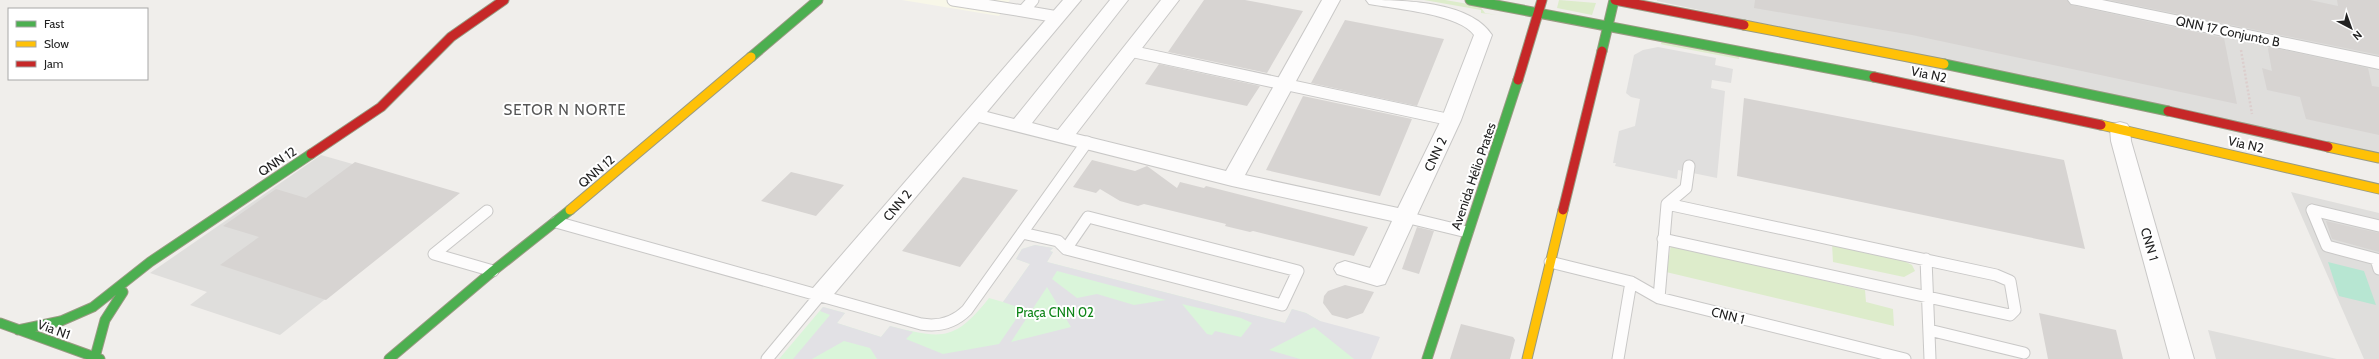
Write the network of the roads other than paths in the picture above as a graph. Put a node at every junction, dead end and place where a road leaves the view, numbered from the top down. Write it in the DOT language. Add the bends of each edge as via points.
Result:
graph roads {
  1 [pos="504,0"];
  2 [pos="818,0"];
  3 [pos="953,0"];
  4 [pos="1033,0"];
  5 [pos="1072,0"];
  6 [pos="1119,0"];
  7 [pos="1170,0"];
  8 [pos="1331,0"];
  9 [pos="1375,0"];
  10 [pos="1470,0"];
  11 [pos="1542,0"];
  12 [pos="1615,0"];
  13 [pos="2078,0"];
  14 [pos="1023,10"];
  15 [pos="1538,12"];
  16 [pos="1058,16"];
  17 [pos="1610,24"];
  18 [pos="1130,51"];
  19 [pos="2379,63"];
  20 [pos="1854,72"];
  21 [pos="1284,84"];
  22 [pos="2053,85"];
  23 [pos="2099,106"];
  24 [pos="2092,114"];
  25 [pos="974,115"];
  26 [pos="1451,120"];
  27 [pos="2124,120"];
  28 [pos="1019,126"];
  29 [pos="1064,136"];
  30 [pos="1087,142"];
  31 [pos="2379,159"];
  32 [pos="1689,166"];
  33 [pos="1232,179"];
  34 [pos="2379,189"];
  35 [pos="1667,204"];
  36 [pos="487,211"];
  37 [pos="1405,217"];
  38 [pos="556,222"];
  39 [pos="2379,226"];
  40 [pos="1467,232"];
  41 [pos="1022,233"];
  42 [pos="1663,239"];
  43 [pos="1066,249"];
  44 [pos="1926,259"];
  45 [pos="150,262"];
  46 [pos="1550,262"];
  47 [pos="2379,269"];
  48 [pos="1345,270"];
  49 [pos="493,271"];
  50 [pos="1631,282"];
  51 [pos="821,294"];
  52 [pos="1926,297"];
  53 [pos="1659,298"];
  54 [pos="0,323"];
  55 [pos="18,330"];
  56 [pos="1929,330"];
  57 [pos="2024,353"];
  58 [pos="96,358"];
  59 [pos="389,359"];
  60 [pos="767,359"];
  61 [pos="1427,359"];
  62 [pos="1527,359"];
  63 [pos="1618,359"];
  64 [pos="1905,359"];
  65 [pos="1930,359"];
  66 [pos="2182,359"];
  1 -- 45 [label="main road, QNN 12" via="451,37 381,107"];
  2 -- 38 [label="main road, QNN 12"];
  3 -- 14 [label="lane"];
  4 -- 14 [label="lane"];
  5 -- 16 [label="street, CNN 2"];
  6 -- 28 [label="street"];
  7 -- 18 [label="street"];
  8 -- 21 [label="street"];
  9 -- 26 [label="street, CNN 2" via="1463,18 1482,30 1484,35"];
  10 -- 15 [label="main road, Via N2"];
  11 -- 15 [label="main road, Avenida Hélio Prates"];
  12 -- 17 [label="main road"];
  12 -- 22 [label="main road, Via N2"];
  13 -- 19 [label="street, QNN 17 Conjunto B"];
  14 -- 16 [label="lane"];
  15 -- 17 [label="main road, Via N2"];
  15 -- 40 [label="main road, Avenida Hélio Prates" via="1509,109"];
  16 -- 25 [label="street, CNN 2"];
  17 -- 20 [label="main road, Via N2"];
  17 -- 46 [label="main road"];
  18 -- 21 [label="lane"];
  18 -- 29 [label="street"];
  20 -- 24 [label="main road" via="1930,81"];
  20 -- 27 [label="main road, Via N2"];
  21 -- 26 [label="lane"];
  21 -- 33 [label="street"];
  22 -- 23 [label="main road" via="2093,100"];
  22 -- 31 [label="main road, Via N2"];
  25 -- 28 [label="street"];
  25 -- 51 [label="street, CNN 2"];
  26 -- 37 [label="street, CNN 2"];
  27 -- 31 [label="main road" via="2143,111 2265,139"];
  27 -- 34 [label="main road, Via N2" via="2172,140"];
  27 -- 66 [label="street, CNN 1" via="2121,141"];
  28 -- 29 [label="street"];
  29 -- 30 [label="street"];
  30 -- 33 [label="street"];
  30 -- 41 [label="lane"];
  32 -- 35 [label="lane" via="1686,188"];
  33 -- 37 [label="street"];
  35 -- 42 [label="lane"];
  35 -- 44 [label="lane"];
  36 -- 49 [label="lane" via="434,254"];
  37 -- 40 [label="lane"];
  37 -- 48 [label="street, CNN 2" via="1377,278"];
  38 -- 49 [label="main road, QNN 12"];
  38 -- 51 [label="lane"];
  39 -- 47 [label="lane" via="2312,210 2327,246 2376,259"];
  40 -- 61 [label="main road, Avenida Hélio Prates"];
  41 -- 43 [label="lane" via="1058,241"];
  41 -- 51 [label="lane" via="962,316 946,324 929,326"];
  42 -- 52 [label="lane"];
  42 -- 53 [label="lane"];
  43 -- 43 [label="lane" via="1282,305 1298,271 1088,217"];
  44 -- 52 [label="lane"];
  44 -- 52 [label="lane" via="2010,281 2015,310 2010,315"];
  45 -- 55 [label="main road, QNN 12" via="93,307 61,321"];
  45 -- 58 [label="main road, QNN 12" via="121,294 105,320"];
  46 -- 50 [label="lane, CNN 1"];
  46 -- 62 [label="main road"];
  49 -- 59 [label="main road, QNN 12"];
  50 -- 53 [label="lane, CNN 1"];
  50 -- 63 [label="lane"];
  51 -- 60 [label="lane"];
  52 -- 56 [label="lane"];
  53 -- 64 [label="lane, CNN 1"];
  54 -- 55 [label="main road, Via N1"];
  55 -- 58 [label="main road, Via N1"];
  56 -- 57 [label="lane"];
  56 -- 65 [label="lane"];
}
